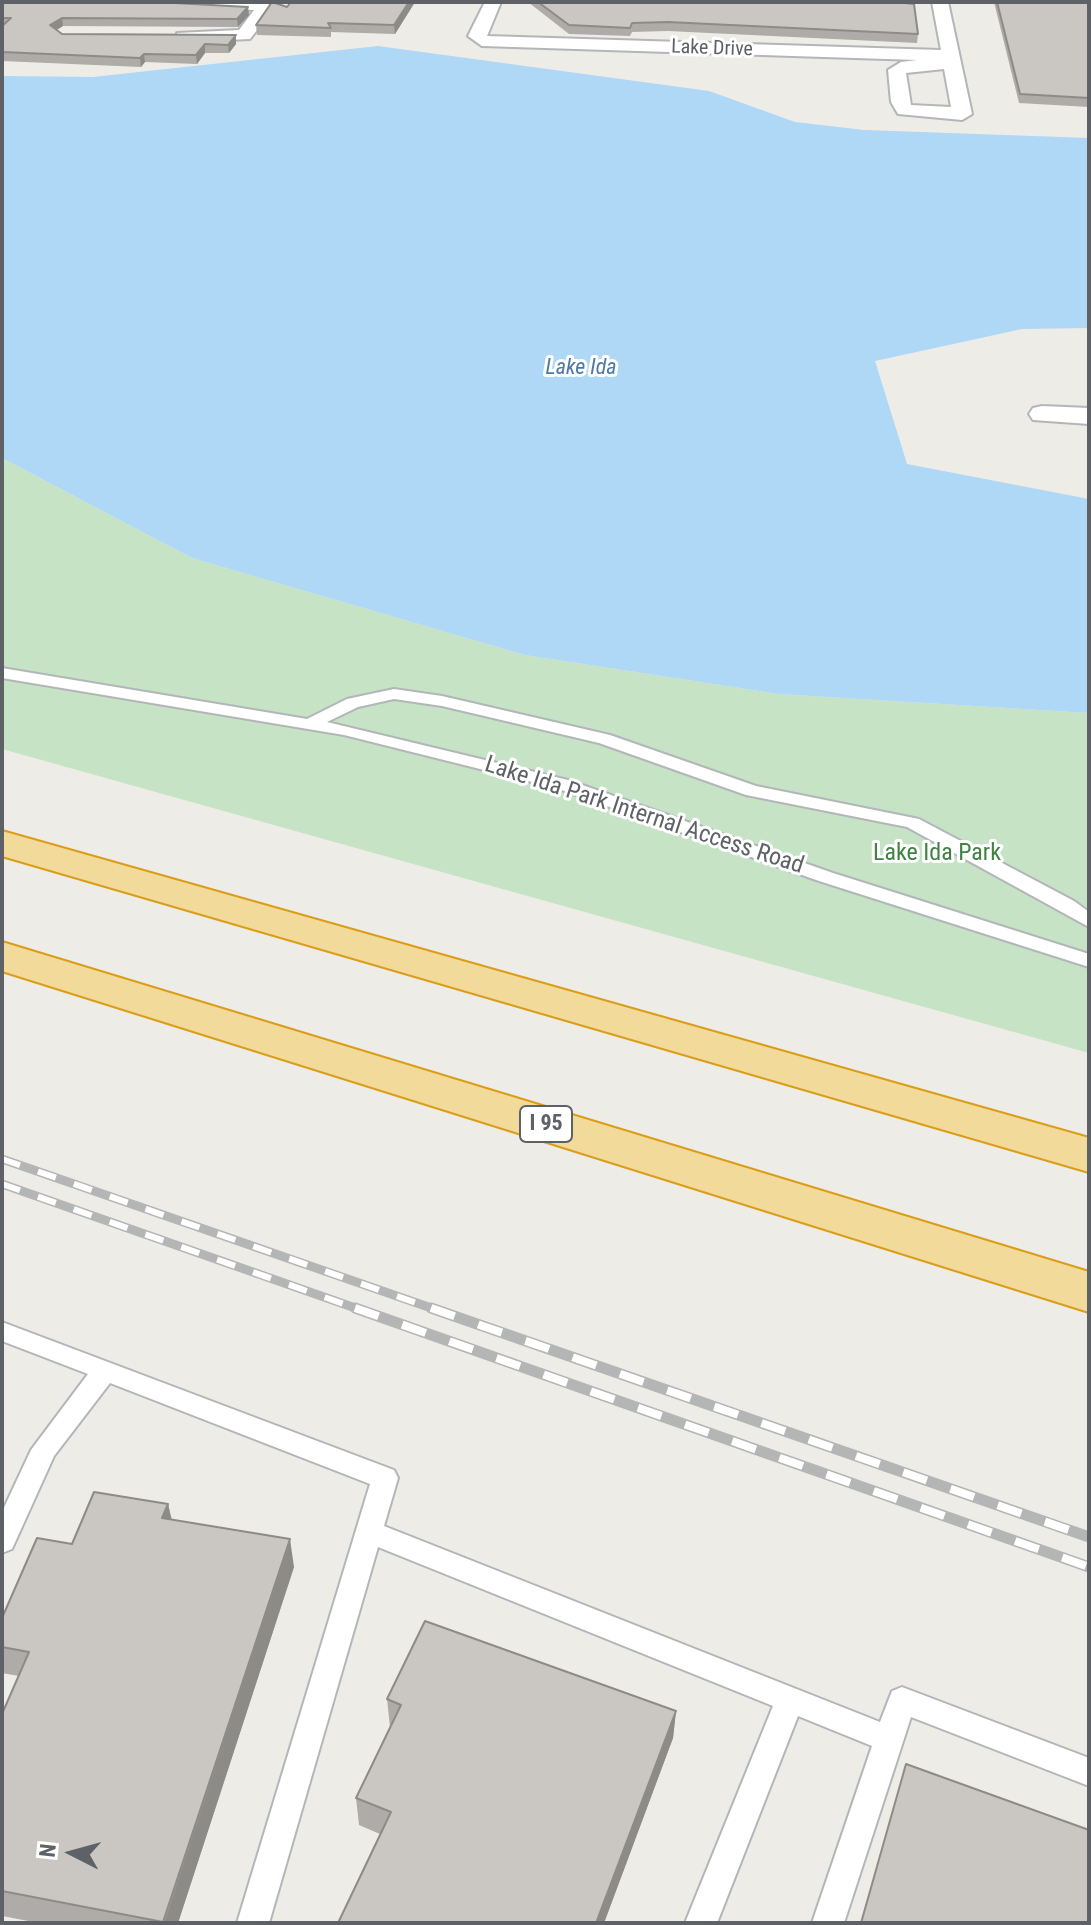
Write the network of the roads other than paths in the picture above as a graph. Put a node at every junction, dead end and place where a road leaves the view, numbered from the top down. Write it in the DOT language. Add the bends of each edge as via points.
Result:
graph roads {
  1 [pos="156,2"];
  2 [pos="493,2"];
  3 [pos="940,2"];
  4 [pos="261,3"];
  5 [pos="165,36"];
  6 [pos="950,60"];
  7 [pos="1042,414"];
  8 [pos="1089,416"];
  9 [pos="2,673"];
  10 [pos="309,724"];
  11 [pos="2,843"];
  12 [pos="1089,921"];
  13 [pos="2,956"];
  14 [pos="1089,961"];
  15 [pos="1089,1155"];
  16 [pos="1089,1292"];
  17 [pos="2,1331"];
  18 [pos="105,1370"];
  19 [pos="370,1532"];
  20 [pos="2,1541"];
  21 [pos="790,1699"];
  22 [pos="889,1739"];
  23 [pos="1089,1772"];
  24 [pos="253,1923"];
  25 [pos="701,1923"];
  26 [pos="828,1923"];
  1 -- 4 [label="street"];
  2 -- 6 [label="street, Lake Drive" via="477,36 492,42"];
  3 -- 6 [label="street"];
  4 -- 5 [label="street" via="263,12 244,35"];
  6 -- 6 [label="street" via="897,70 905,110 962,114"];
  7 -- 8 [label="street"];
  9 -- 10 [label="lane, Lake Ida Park Internal Access Road"];
  10 -- 12 [label="lane" via="353,703 394,694 604,739 752,791 913,823"];
  10 -- 14 [label="lane, Lake Ida Park Internal Access Road" via="562,784 826,877"];
  11 -- 15 [label="highway"];
  13 -- 16 [label="highway, I 95"];
  17 -- 18 [label="lane"];
  18 -- 19 [label="lane" via="385,1478"];
  18 -- 20 [label="lane" via="44,1450"];
  19 -- 21 [label="lane"];
  19 -- 24 [label="lane"];
  21 -- 22 [label="lane"];
  21 -- 25 [label="lane"];
  22 -- 23 [label="lane" via="902,1700"];
  22 -- 26 [label="lane"];
}
